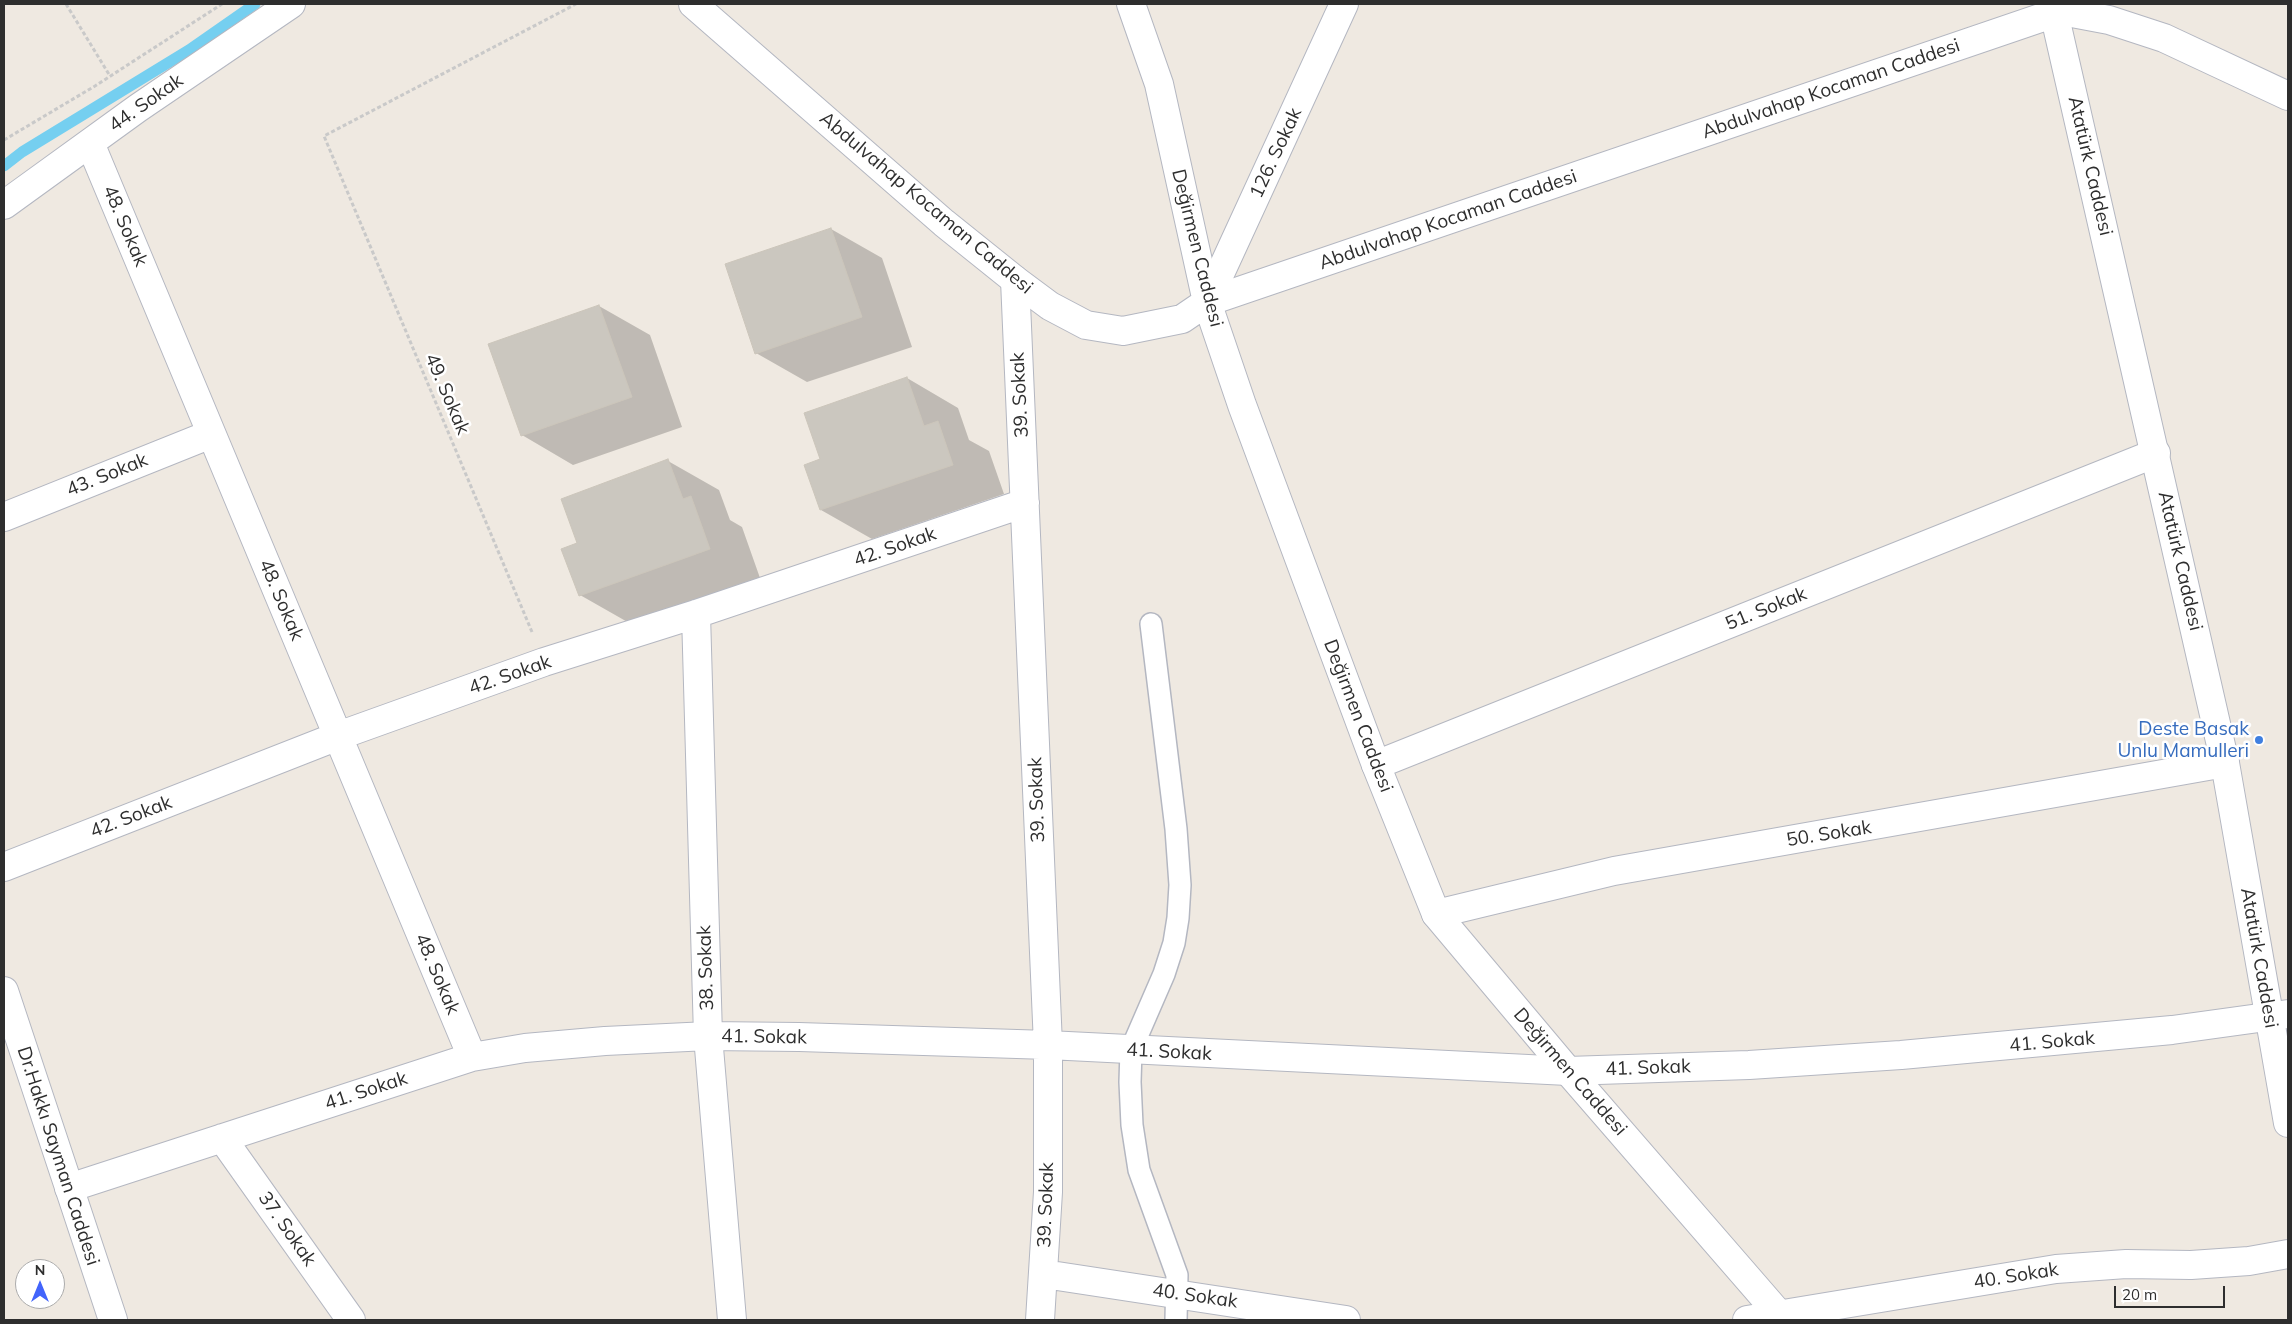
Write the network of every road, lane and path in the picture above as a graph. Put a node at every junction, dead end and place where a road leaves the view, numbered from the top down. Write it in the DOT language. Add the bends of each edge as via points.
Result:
graph roads {
  1 [pos="66,4"];
  2 [pos="222,4"];
  3 [pos="291,4"];
  4 [pos="576,4"];
  5 [pos="693,4"];
  6 [pos="1131,4"];
  7 [pos="1344,4"];
  8 [pos="2054,8"];
  9 [pos="110,76"];
  10 [pos="2288,96"];
  11 [pos="4,140"];
  12 [pos="90,143"];
  13 [pos="4,205"];
  14 [pos="1015,280"];
  15 [pos="1207,302"];
  16 [pos="211,434"];
  17 [pos="2156,453"];
  18 [pos="1025,503"];
  19 [pos="4,517"];
  20 [pos="696,614"];
  21 [pos="1151,624"];
  22 [pos="544,662"];
  23 [pos="338,736"];
  24 [pos="2225,763"];
  25 [pos="1376,765"];
  26 [pos="4,867"];
  27 [pos="1436,914"];
  28 [pos="4,991"];
  29 [pos="2278,1015"];
  30 [pos="708,1036"];
  31 [pos="1048,1045"];
  32 [pos="1131,1050"];
  33 [pos="472,1057"];
  34 [pos="1568,1071"];
  35 [pos="2288,1123"];
  36 [pos="222,1138"];
  37 [pos="69,1188"];
  38 [pos="2288,1254"];
  39 [pos="1044,1274"];
  40 [pos="1177,1294"];
  41 [pos="1782,1318"];
  42 [pos="113,1320"];
  43 [pos="351,1320"];
  44 [pos="732,1320"];
  45 [pos="1040,1320"];
  46 [pos="1176,1320"];
  47 [pos="1346,1320"];
  48 [pos="1747,1320"];
  1 -- 9 [label="path"];
  2 -- 9 [label="path"];
  3 -- 12 [label="street, 44. Sokak"];
  4 -- 22 [label="path, 49. Sokak" via="324,136"];
  5 -- 14 [label="street, Abdulvahap Kocaman Caddesi" via="944,223"];
  6 -- 15 [label="street, Değirmen Caddesi" via="1160,84"];
  7 -- 15 [label="street, 126. Sokak"];
  8 -- 10 [label="street, Abdulvahap Kocaman Caddesi" via="2109,20 2164,38"];
  8 -- 15 [label="street, Abdulvahap Kocaman Caddesi"];
  8 -- 17 [label="street, Atatürk Caddesi"];
  9 -- 11 [label="path"];
  12 -- 13 [label="street, 44. Sokak"];
  12 -- 16 [label="street, 48. Sokak"];
  14 -- 15 [label="street, Abdulvahap Kocaman Caddesi" via="1050,306 1086,325 1123,331 1182,319"];
  14 -- 18 [label="street, 39. Sokak"];
  15 -- 25 [label="street, Değirmen Caddesi"];
  16 -- 19 [label="street, 43. Sokak"];
  16 -- 23 [label="street, 48. Sokak"];
  17 -- 24 [label="street, Atatürk Caddesi"];
  17 -- 25 [label="street, 51. Sokak"];
  18 -- 20 [label="street, 42. Sokak"];
  18 -- 31 [label="street, 39. Sokak"];
  20 -- 22 [label="street, 42. Sokak"];
  20 -- 30 [label="street, 38. Sokak"];
  21 -- 32 [label="lane" via="1180,885 1174,943"];
  22 -- 23 [label="street, 42. Sokak"];
  23 -- 26 [label="street, 42. Sokak"];
  23 -- 33 [label="street, 48. Sokak"];
  24 -- 27 [label="street, 50. Sokak" via="1614,871"];
  24 -- 29 [label="street, Atatürk Caddesi"];
  25 -- 27 [label="street, Değirmen Caddesi"];
  27 -- 34 [label="street, Değirmen Caddesi"];
  28 -- 37 [label="street, Dr.Hakkı Sayman Caddesi"];
  29 -- 34 [label="street, 41. Sokak" via="2172,1030 1901,1055 1749,1065"];
  29 -- 35 [label="street, Atatürk Caddesi"];
  30 -- 31 [label="street, 41. Sokak"];
  30 -- 33 [label="street, 41. Sokak" via="525,1048"];
  30 -- 44 [label="street, 38. Sokak"];
  31 -- 32 [label="street, 41. Sokak"];
  31 -- 39 [label="street, 39. Sokak" via="1048,1192"];
  32 -- 34 [label="street, 41. Sokak"];
  32 -- 40 [label="lane" via="1132,1125 1139,1170 1173,1260"];
  33 -- 36 [label="street, 41. Sokak"];
  34 -- 41 [label="street, Değirmen Caddesi"];
  36 -- 37 [label="street, 41. Sokak"];
  36 -- 43 [label="street, 37. Sokak"];
  37 -- 42 [label="street, Dr.Hakkı Sayman Caddesi"];
  38 -- 41 [label="street, 40. Sokak" via="2249,1261 2056,1269"];
  39 -- 40 [label="street, 40. Sokak"];
  39 -- 45 [label="street, 39. Sokak"];
  40 -- 46 [label="lane"];
  40 -- 47 [label="street, 40. Sokak"];
  41 -- 48 [label="street, 40. Sokak"];
}
